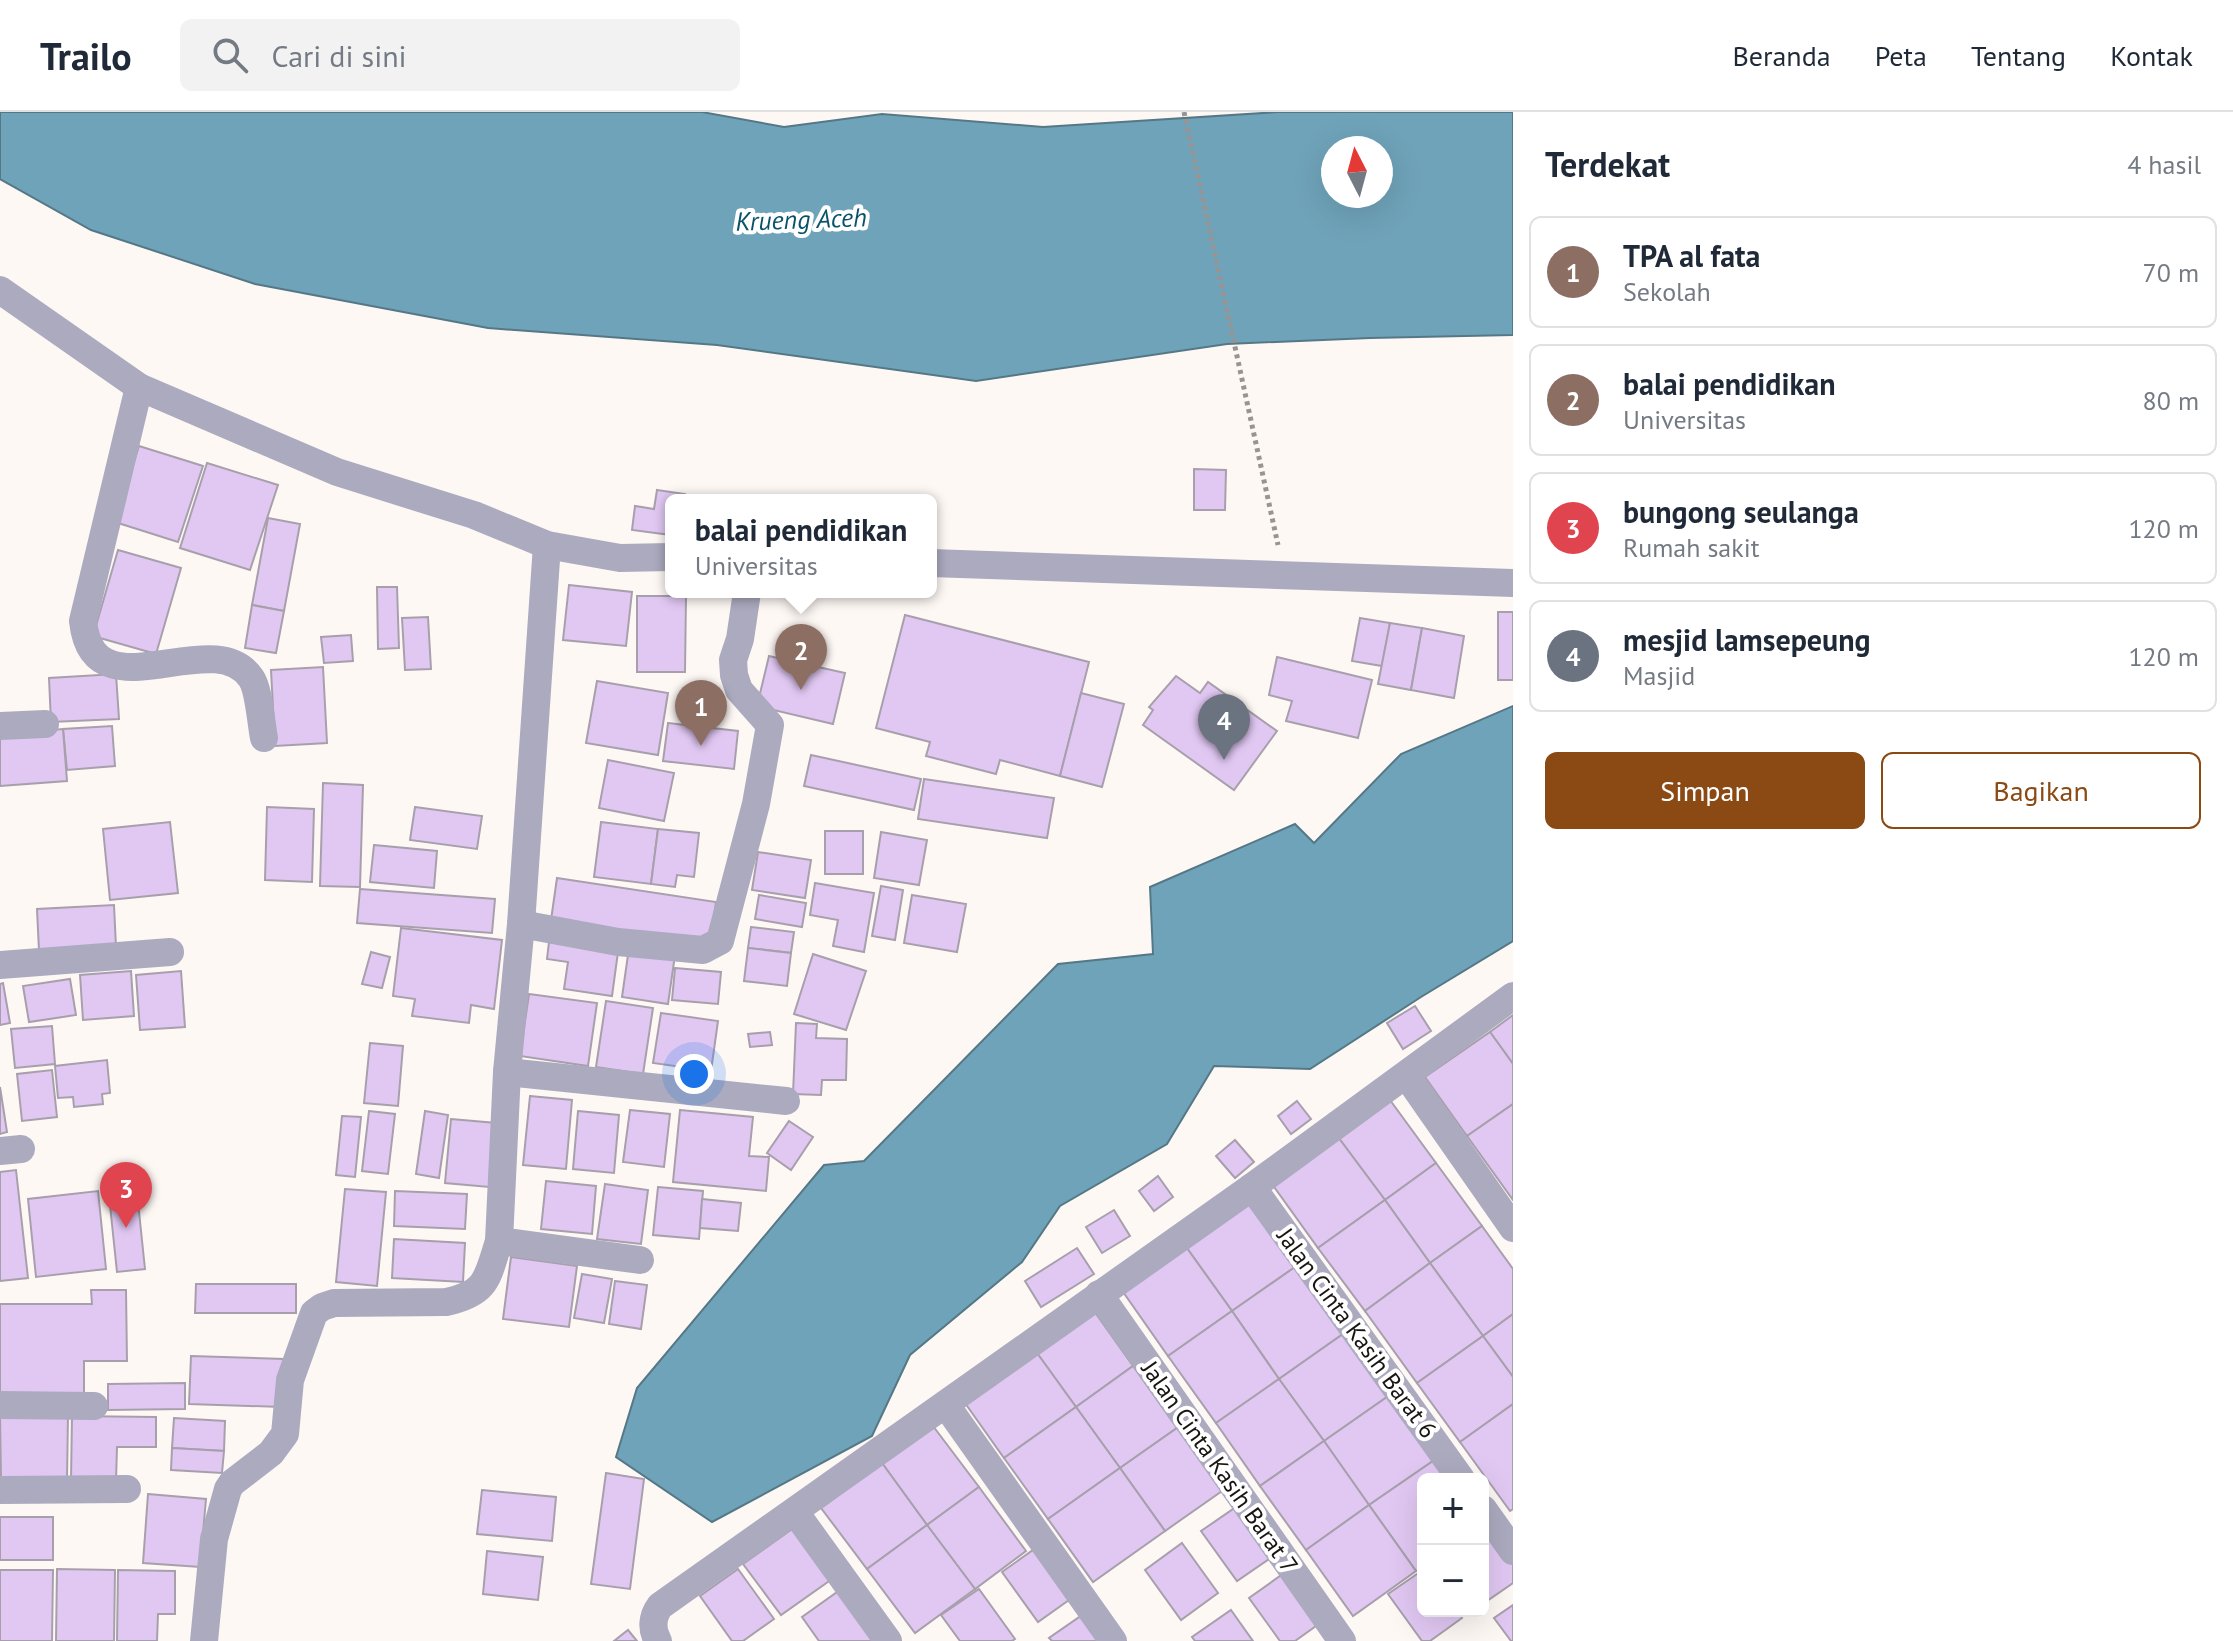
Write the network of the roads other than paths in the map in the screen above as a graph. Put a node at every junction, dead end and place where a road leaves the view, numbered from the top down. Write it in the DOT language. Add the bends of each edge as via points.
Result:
graph roads {
  1 [pos="0,290"];
  2 [pos="139,387"];
  3 [pos="547,545"];
  4 [pos="665,557"];
  5 [pos="937,563"];
  6 [pos="1513,583"];
  7 [pos="746,598"];
  8 [pos="45,724"];
  9 [pos="0,726"];
  10 [pos="264,738"];
  11 [pos="521,924"];
  12 [pos="170,952"];
  13 [pos="0,965"];
  14 [pos="1513,996"];
  15 [pos="507,1072"];
  16 [pos="1407,1076"];
  17 [pos="786,1101"];
  18 [pos="1252,1187"];
  19 [pos="1513,1228"];
  20 [pos="499,1241"];
  21 [pos="640,1260"];
  22 [pos="1099,1294"];
  23 [pos="0,1405"];
  24 [pos="946,1405"];
  25 [pos="94,1406"];
  26 [pos="1457,1473"];
  27 [pos="127,1489"];
  28 [pos="0,1490"];
  29 [pos="795,1512"];
  30 [pos="1489,1517"];
  31 [pos="1513,1551"];
  32 [pos="658,1640"];
  33 [pos="204,1641"];
  34 [pos="888,1641"];
  35 [pos="1113,1641"];
  36 [pos="1342,1641"];
  1 -- 2 [label="street"];
  2 -- 3 [label="street" via="337,472 474,515"];
  2 -- 10 [label="street" via="83,621 85,642 102,660 120,667 235,663 252,679"];
  3 -- 4 [label="street" via="620,558"];
  3 -- 11 [label="street"];
  5 -- 6 [label="street"];
  7 -- 11 [label="street" via="734,675 739,690 770,725 756,804 720,941 703,950 618,942"];
  8 -- 9 [label="street"];
  11 -- 15 [label="street"];
  12 -- 13 [label="street"];
  14 -- 16 [label="street"];
  15 -- 17 [label="street"];
  15 -- 20 [label="street"];
  16 -- 18 [label="street"];
  16 -- 19 [label="street"];
  18 -- 22 [label="street"];
  18 -- 26 [label="street, Jalan Cinta Kasih Barat 6"];
  20 -- 21 [label="street"];
  20 -- 33 [label="street" via="486,1283 477,1293 446,1302 334,1303 314,1313 290,1380 285,1434 276,1449 228,1489 214,1539"];
  22 -- 24 [label="street"];
  22 -- 36 [label="street, Jalan Cinta Kasih Barat 7"];
  23 -- 25 [label="street"];
  24 -- 29 [label="street"];
  24 -- 35 [label="street"];
  27 -- 28 [label="street"];
  29 -- 32 [label="street" via="660,1606 654,1613"];
  29 -- 34 [label="street"];
  30 -- 31 [label="street"];
}
